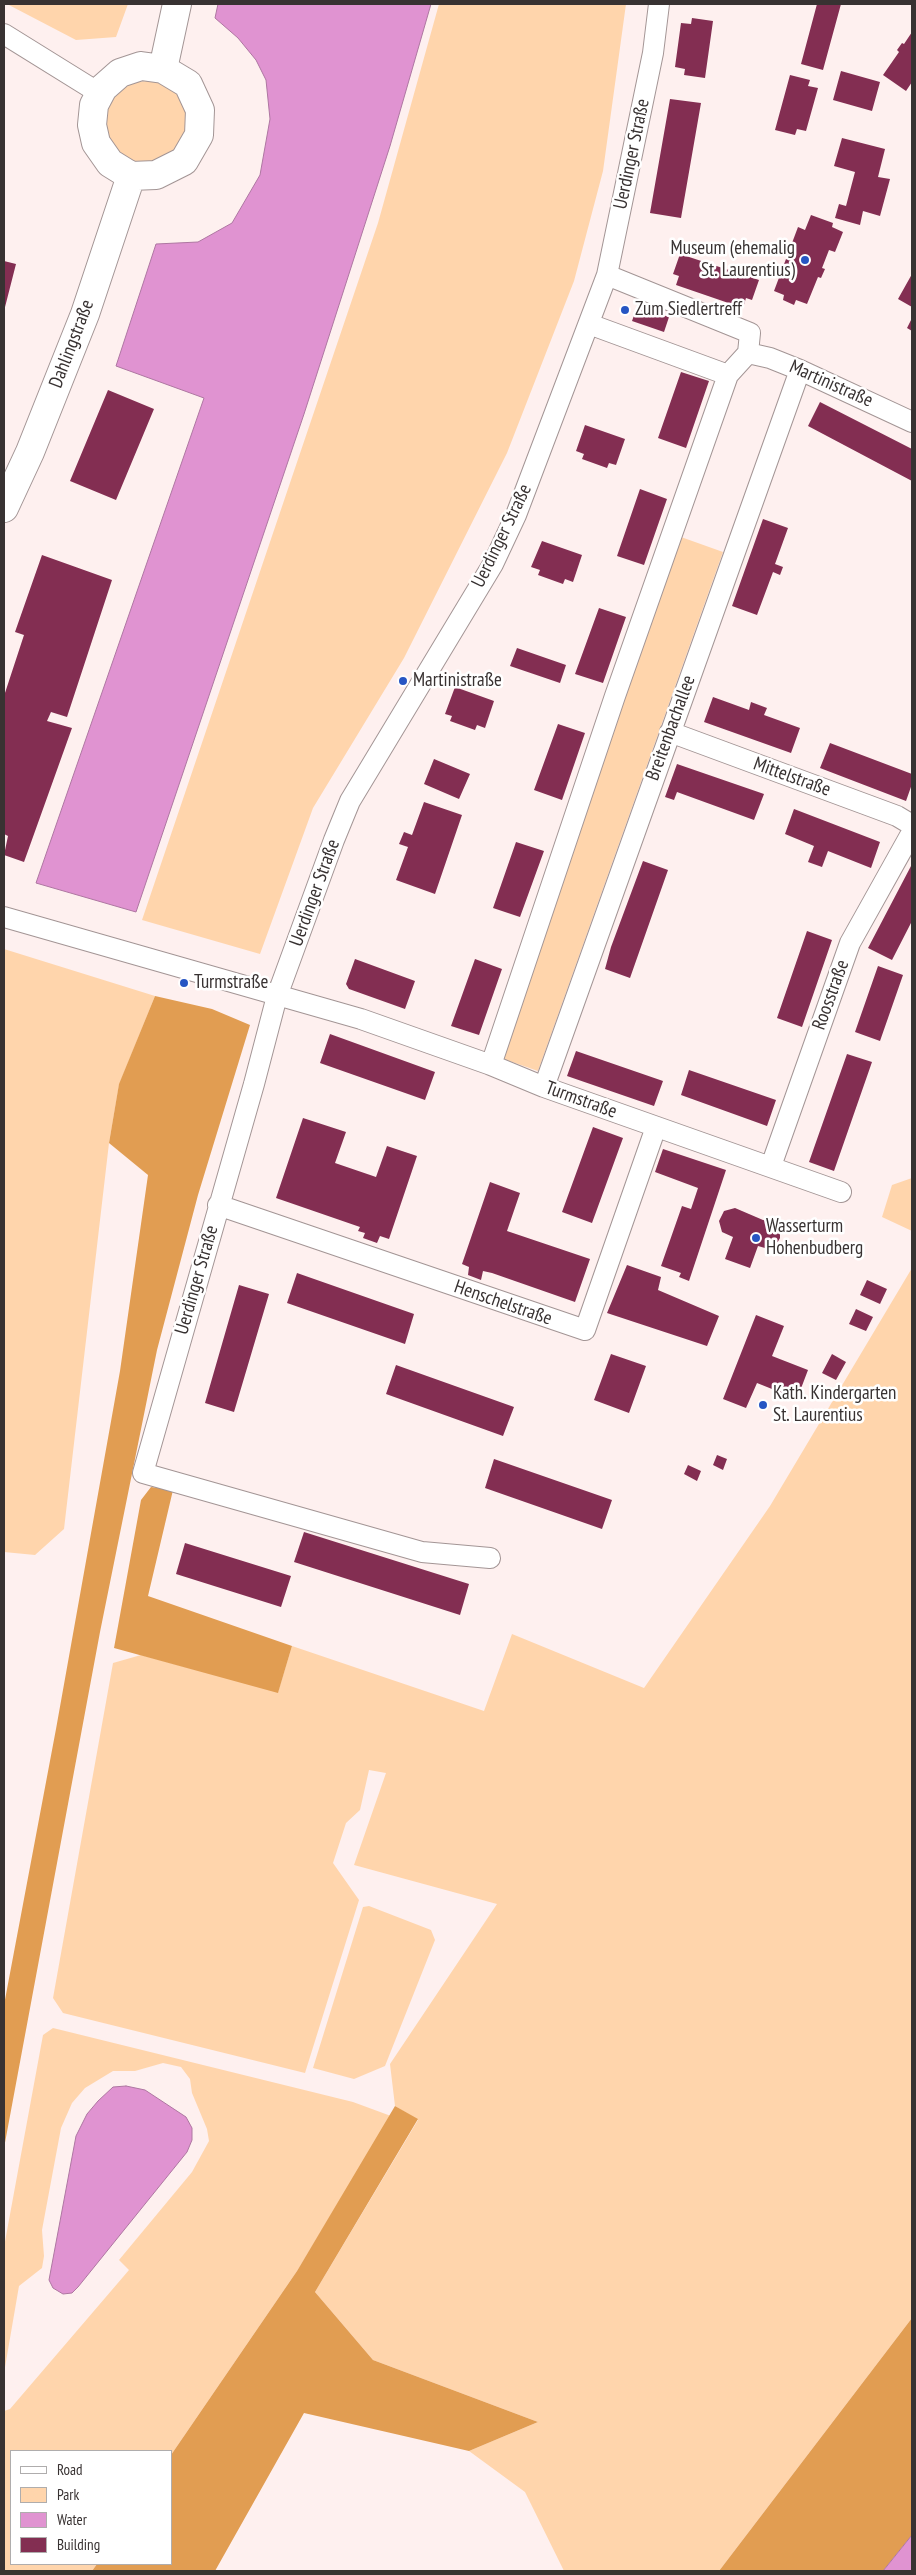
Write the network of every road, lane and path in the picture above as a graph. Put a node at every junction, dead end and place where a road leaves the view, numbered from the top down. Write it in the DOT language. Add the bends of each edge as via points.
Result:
graph roads {
  1 [pos="177,4"];
  2 [pos="659,4"];
  3 [pos="4,34"];
  4 [pos="163,69"];
  5 [pos="99,93"];
  6 [pos="131,176"];
  7 [pos="607,275"];
  8 [pos="589,324"];
  9 [pos="748,353"];
  10 [pos="800,370"];
  11 [pos="728,375"];
  12 [pos="912,422"];
  13 [pos="4,508"];
  14 [pos="670,732"];
  15 [pos="912,825"];
  16 [pos="912,832"];
  17 [pos="4,917"];
  18 [pos="277,996"];
  19 [pos="490,1065"];
  20 [pos="544,1087"];
  21 [pos="656,1127"];
  22 [pos="771,1166"];
  23 [pos="841,1192"];
  24 [pos="218,1205"];
  25 [pos="490,1558"];
  1 -- 4 [label="street"];
  2 -- 7 [label="street, Uerdinger Straße" via="653,53"];
  3 -- 5 [label="street"];
  4 -- 5 [label="street" via="141,66 120,73"];
  4 -- 6 [label="street" via="188,84 200,110 199,135 184,161 156,175"];
  5 -- 6 [label="street" via="92,125 96,143 110,163"];
  6 -- 13 [label="street, Dahlingstraße" via="85,314"];
  7 -- 8 [label="street, Uerdinger Straße"];
  7 -- 9 [label="street" via="750,333"];
  8 -- 11 [label="street"];
  8 -- 18 [label="street, Uerdinger Straße" via="516,515 493,564 350,801"];
  9 -- 10 [label="street, Martinistraße"];
  9 -- 11 [label="street"];
  10 -- 12 [label="street, Martinistraße"];
  10 -- 14 [label="street, Breitenbachallee"];
  11 -- 19 [label="street"];
  14 -- 15 [label="street, Mittelstraße" via="896,816"];
  14 -- 20 [label="street, Breitenbachallee"];
  16 -- 22 [label="street, Roosstraße" via="850,943"];
  17 -- 18 [label="street, Turmstraße"];
  18 -- 19 [label="street, Turmstraße" via="360,1019"];
  18 -- 24 [label="street, Uerdinger Straße"];
  19 -- 20 [label="street, Turmstraße"];
  20 -- 21 [label="street, Turmstraße"];
  21 -- 22 [label="street, Turmstraße"];
  21 -- 24 [label="street, Henschelstraße" via="585,1330"];
  22 -- 23 [label="street, Turmstraße"];
  24 -- 25 [label="street, Uerdinger Straße" via="143,1473 422,1552"];
}
